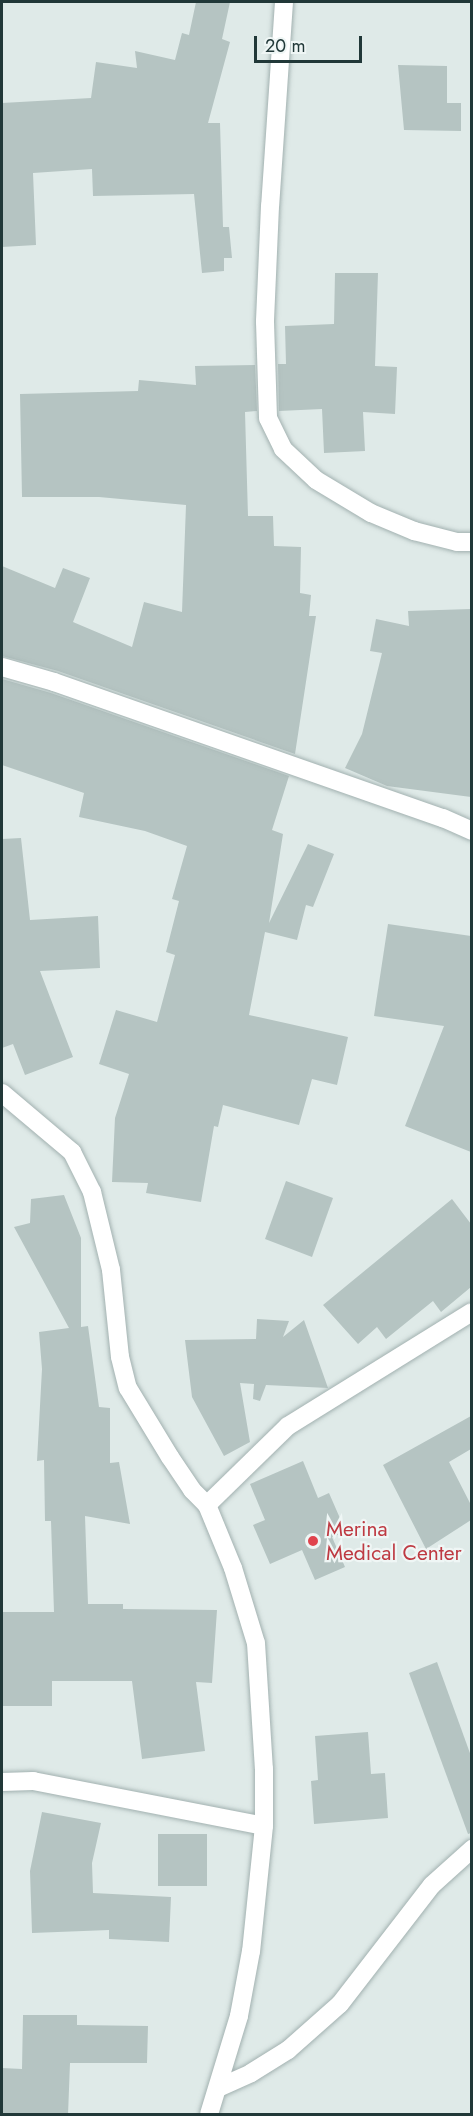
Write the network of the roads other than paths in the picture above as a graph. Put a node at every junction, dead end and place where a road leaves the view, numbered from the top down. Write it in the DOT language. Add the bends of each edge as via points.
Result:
graph roads {
  1 [pos="284,2"];
  2 [pos="471,542"];
  3 [pos="2,668"];
  4 [pos="471,831"];
  5 [pos="2,1093"];
  6 [pos="471,1312"];
  7 [pos="207,1505"];
  8 [pos="2,1782"];
  9 [pos="264,1827"];
  10 [pos="471,1849"];
  11 [pos="218,2088"];
  12 [pos="209,2115"];
  1 -- 2 [label="street" via="269,217 268,418 283,449 316,480 371,513 414,531"];
  3 -- 4 [label="street" via="54,682"];
  5 -- 7 [label="street" via="72,1152 92,1192 111,1270 120,1357 128,1388 192,1490"];
  6 -- 7 [label="street" via="288,1426"];
  7 -- 9 [label="street" via="256,1643"];
  8 -- 9 [label="street" via="33,1781"];
  9 -- 11 [label="street" via="251,1951 239,2016"];
  10 -- 11 [label="street" via="432,1885 340,2004 288,2050"];
  11 -- 12 [label="street"];
}
